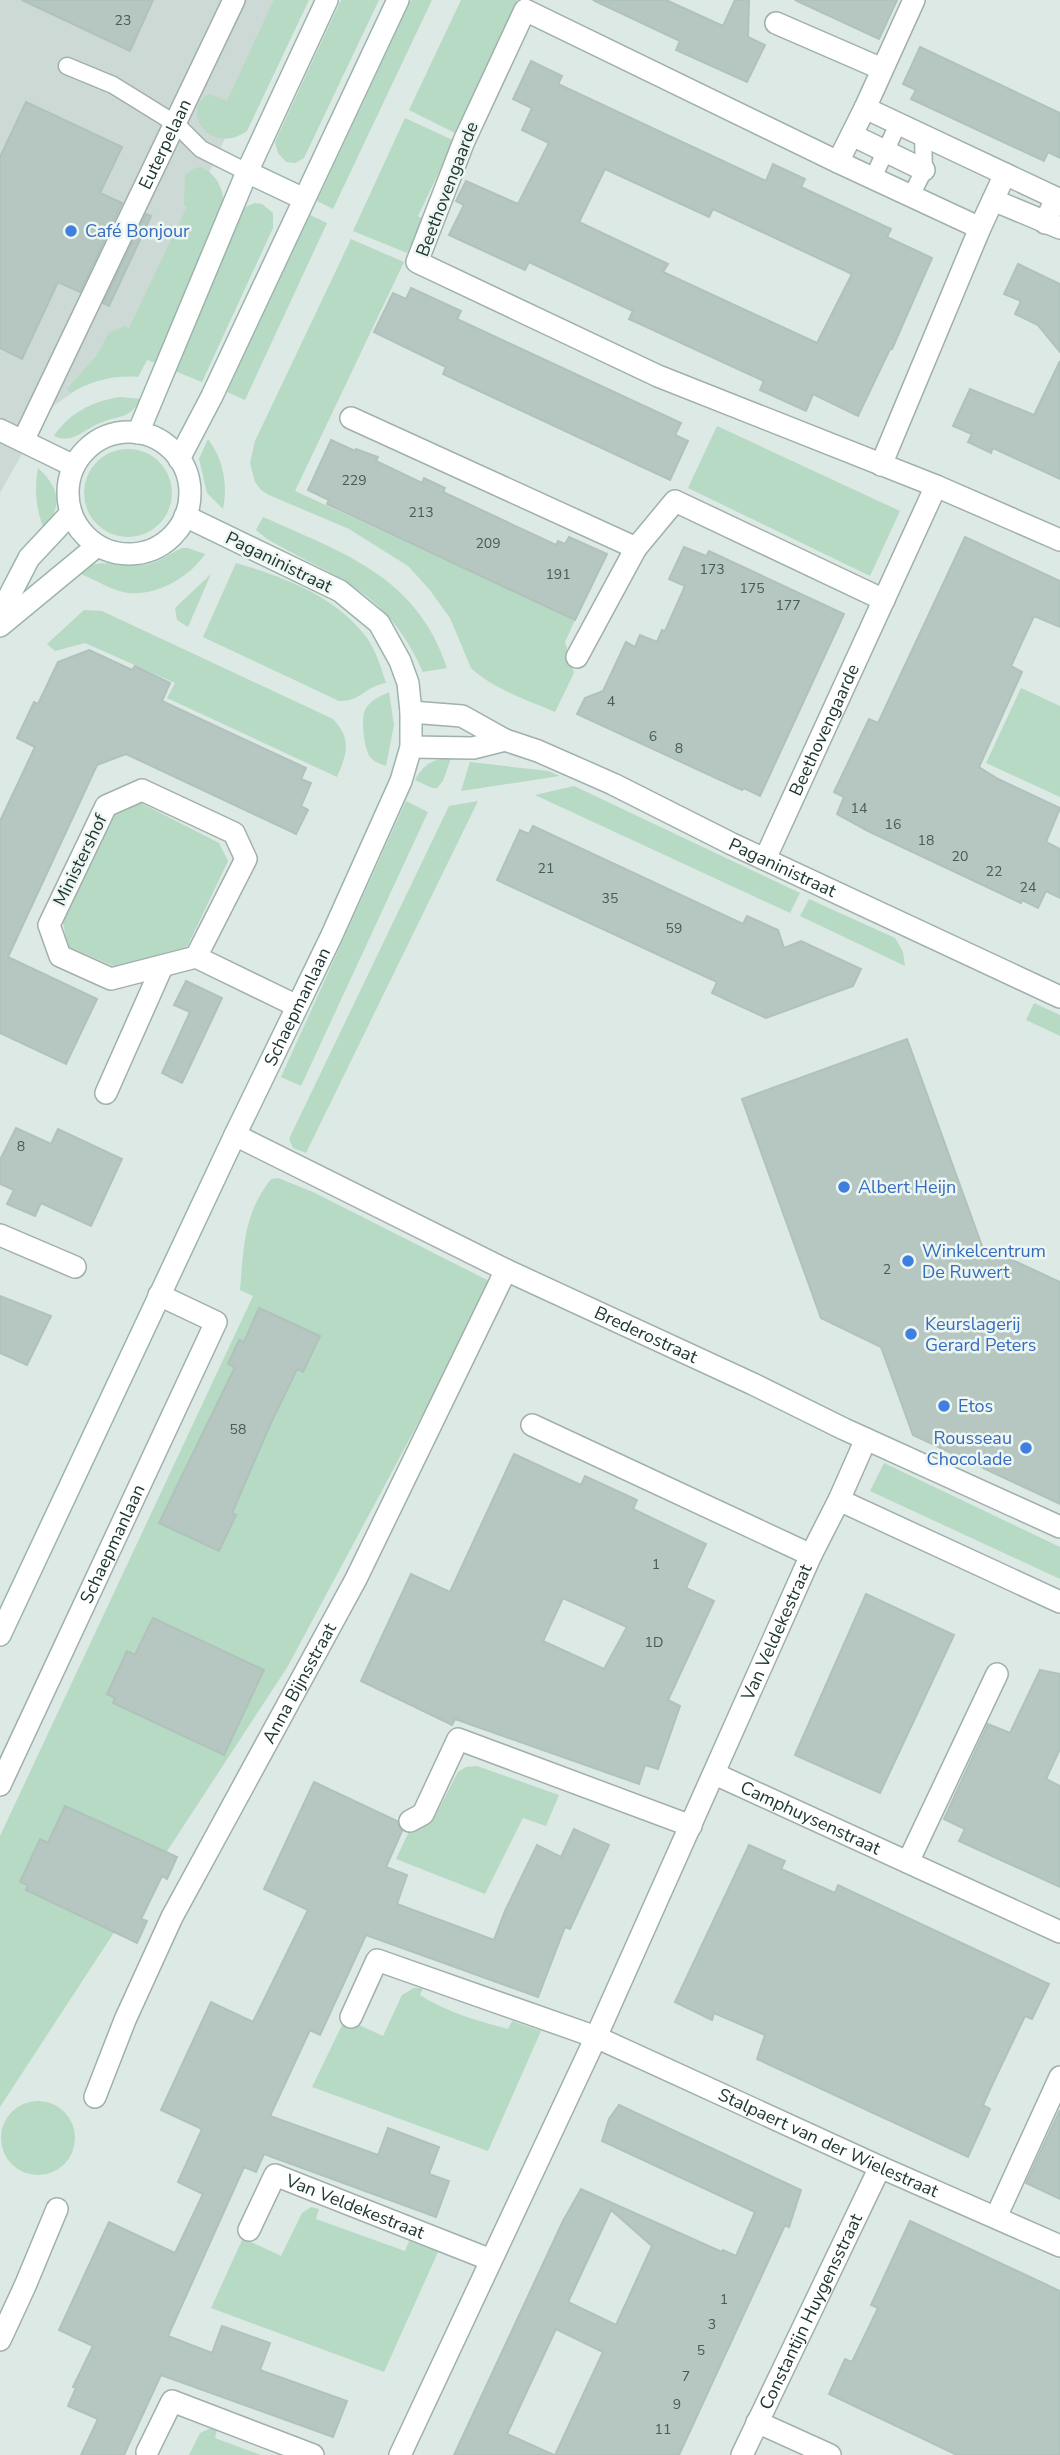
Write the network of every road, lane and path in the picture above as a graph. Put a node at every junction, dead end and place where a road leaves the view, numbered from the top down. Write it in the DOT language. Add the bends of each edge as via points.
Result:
graph roads {
  1 [pos="234,0"];
  2 [pos="327,0"];
  3 [pos="398,0"];
  4 [pos="914,0"];
  5 [pos="776,23"];
  6 [pos="67,66"];
  7 [pos="882,69"];
  8 [pos="865,108"];
  9 [pos="176,124"];
  10 [pos="898,124"];
  11 [pos="852,135"];
  12 [pos="923,136"];
  13 [pos="885,151"];
  14 [pos="838,162"];
  15 [pos="924,170"];
  16 [pos="247,172"];
  17 [pos="1005,174"];
  18 [pos="873,178"];
  19 [pos="1028,185"];
  20 [pos="911,196"];
  21 [pos="304,199"];
  22 [pos="993,200"];
  23 [pos="1017,211"];
  24 [pos="1052,226"];
  25 [pos="980,228"];
  26 [pos="351,418"];
  27 [pos="0,430"];
  28 [pos="138,433"];
  29 [pos="23,441"];
  30 [pos="179,459"];
  31 [pos="881,465"];
  32 [pos="74,466"];
  33 [pos="936,486"];
  34 [pos="71,513"];
  35 [pos="185,516"];
  36 [pos="1060,540"];
  37 [pos="97,545"];
  38 [pos="636,548"];
  39 [pos="884,600"];
  40 [pos="0,614"];
  41 [pos="0,626"];
  42 [pos="577,657"];
  43 [pos="411,712"];
  44 [pos="505,740"];
  45 [pos="411,747"];
  46 [pos="765,859"];
  47 [pos="196,957"];
  48 [pos="162,967"];
  49 [pos="1060,997"];
  50 [pos="297,1006"];
  51 [pos="106,1093"];
  52 [pos="235,1135"];
  53 [pos="0,1235"];
  54 [pos="75,1267"];
  55 [pos="506,1270"];
  56 [pos="159,1296"];
  57 [pos="532,1425"];
  58 [pos="866,1439"];
  59 [pos="839,1500"];
  60 [pos="1060,1527"];
  61 [pos="811,1555"];
  62 [pos="1060,1602"];
  63 [pos="6,1607"];
  64 [pos="0,1635"];
  65 [pos="997,1674"];
  66 [pos="715,1774"];
  67 [pos="0,1785"];
  68 [pos="410,1821"];
  69 [pos="691,1826"];
  70 [pos="908,1862"];
  71 [pos="1060,1932"];
  72 [pos="351,2017"];
  73 [pos="596,2037"];
  74 [pos="1060,2077"];
  75 [pos="94,2096"];
  76 [pos="880,2167"];
  77 [pos="57,2209"];
  78 [pos="996,2217"];
  79 [pos="249,2230"];
  80 [pos="1060,2246"];
  81 [pos="491,2260"];
  82 [pos="0,2340"];
  83 [pos="757,2422"];
  84 [pos="147,2452"];
  85 [pos="313,2455"];
  86 [pos="400,2455"];
  87 [pos="742,2455"];
  88 [pos="831,2455"];
  1 -- 9 [label="street, Euterpelaan"];
  2 -- 16 [label="street"];
  3 -- 21 [label="street"];
  4 -- 7 [label="street"];
  5 -- 7 [label="street"];
  6 -- 9 [label="lane" via="113,85"];
  7 -- 8 [label="street"];
  8 -- 10 [label="street"];
  8 -- 11 [label="street"];
  9 -- 16 [label="lane" via="201,149"];
  9 -- 29 [label="street, Euterpelaan"];
  10 -- 12 [label="street"];
  10 -- 13 [label="lane"];
  11 -- 13 [label="street"];
  11 -- 14 [label="street"];
  12 -- 15 [label="lane"];
  12 -- 17 [label="street"];
  13 -- 15 [label="street"];
  13 -- 18 [label="lane"];
  14 -- 18 [label="street, Beethovengaarde"];
  14 -- 31 [label="street, Beethovengaarde" via="526,10 464,141 417,262 658,376"];
  15 -- 20 [label="lane"];
  16 -- 21 [label="street"];
  16 -- 28 [label="street"];
  17 -- 19 [label="street"];
  17 -- 22 [label="street"];
  18 -- 20 [label="street, Beethovengaarde"];
  19 -- 23 [label="lane"];
  19 -- 24 [label="street" via="1056,198"];
  20 -- 25 [label="street, Beethovengaarde"];
  21 -- 30 [label="street"];
  22 -- 23 [label="street"];
  22 -- 25 [label="street"];
  23 -- 24 [label="street"];
  25 -- 31 [label="street"];
  26 -- 38 [label="street"];
  27 -- 29 [label="street"];
  28 -- 30 [label="street" via="168,446"];
  28 -- 32 [label="street" via="100,439"];
  29 -- 32 [label="street"];
  30 -- 35 [label="street" via="189,486"];
  31 -- 33 [label="street, Beethovengaarde"];
  32 -- 34 [label="street" via="68,481"];
  33 -- 36 [label="street, Beethovengaarde"];
  33 -- 39 [label="street, Beethovengaarde"];
  34 -- 37 [label="street" via="81,532"];
  34 -- 40 [label="street" via="29,558"];
  35 -- 37 [label="street" via="176,531 148,551 113,552"];
  35 -- 43 [label="street, Paganinistraat" via="340,591 379,624 408,682"];
  37 -- 41 [label="street"];
  38 -- 39 [label="street" via="676,501"];
  38 -- 42 [label="street"];
  39 -- 46 [label="street, Beethovengaarde"];
  43 -- 44 [label="street, Paganinistraat" via="462,716"];
  43 -- 45 [label="street, Schaepmanlaan"];
  44 -- 45 [label="street" via="472,748"];
  44 -- 46 [label="street, Paganinistraat" via="613,784"];
  45 -- 50 [label="street, Schaepmanlaan" via="401,781"];
  46 -- 49 [label="street, Paganinistraat"];
  47 -- 48 [label="street, Ministershof"];
  47 -- 48 [label="street, Ministershof" via="246,859 234,833 142,790 106,806 49,925 60,956 111,979"];
  47 -- 50 [label="street"];
  48 -- 51 [label="street"];
  50 -- 52 [label="street, Schaepmanlaan"];
  52 -- 55 [label="street, Brederostraat"];
  52 -- 56 [label="street, Schaepmanlaan"];
  53 -- 54 [label="street"];
  55 -- 58 [label="street, Brederostraat"];
  55 -- 75 [label="street, Anna Bijnsstraat" via="356,1579 172,1917"];
  56 -- 63 [label="street, Schaepmanlaan"];
  56 -- 67 [label="street, Schaepmanlaan" via="216,1322"];
  57 -- 61 [label="street"];
  58 -- 59 [label="street, Van Veldekestraat"];
  58 -- 60 [label="street, Brederostraat"];
  59 -- 61 [label="street, Van Veldekestraat"];
  59 -- 62 [label="street"];
  61 -- 66 [label="street, Van Veldekestraat"];
  63 -- 64 [label="street, Schaepmanlaan"];
  65 -- 70 [label="street"];
  66 -- 69 [label="street, Van Veldekestraat"];
  66 -- 70 [label="street, Camphuysenstraat"];
  68 -- 69 [label="street" via="423,1814 458,1739"];
  69 -- 73 [label="street, Van Veldekestraat"];
  70 -- 71 [label="street, Camphuysenstraat"];
  72 -- 73 [label="street" via="377,1960"];
  73 -- 76 [label="street, Stalpaert van der Wielestraat"];
  73 -- 81 [label="street, Van Veldekestraat"];
  74 -- 78 [label="street"];
  76 -- 78 [label="street, Stalpaert van der Wielestraat"];
  76 -- 83 [label="street, Constantijn Huygensstraat"];
  77 -- 82 [label="street"];
  78 -- 80 [label="street, Stalpaert van der Wielestraat"];
  79 -- 81 [label="street, Van Veldekestraat" via="275,2175"];
  81 -- 86 [label="street, Van Veldekestraat"];
  83 -- 87 [label="street, Constantijn Huygensstraat"];
  83 -- 88 [label="street"];
  84 -- 85 [label="street" via="172,2401"];
}
